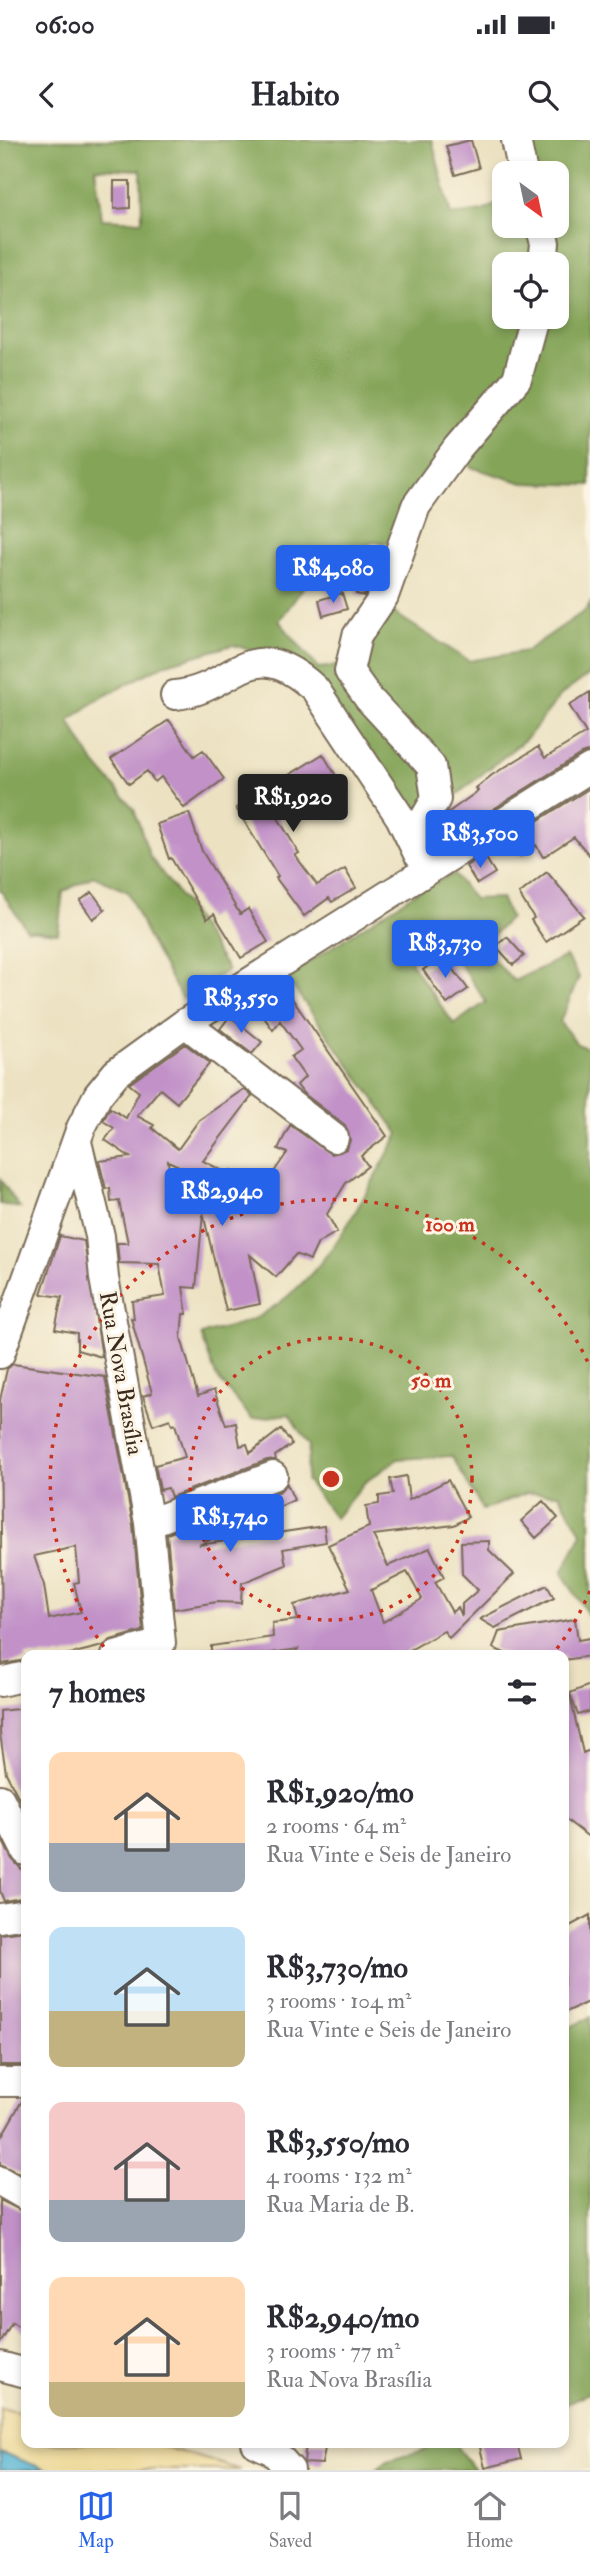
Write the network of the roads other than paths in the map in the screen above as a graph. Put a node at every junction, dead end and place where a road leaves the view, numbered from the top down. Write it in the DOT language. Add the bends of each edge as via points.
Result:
graph roads {
  1 [pos="516,140"];
  2 [pos="520,161"];
  3 [pos="531,329"];
  4 [pos="175,695"];
  5 [pos="590,768"];
  6 [pos="412,840"];
  7 [pos="421,873"];
  8 [pos="185,1023"];
  9 [pos="334,1138"];
  10 [pos="78,1142"];
  11 [pos="0,1354"];
  12 [pos="274,1476"];
  13 [pos="149,1523"];
  14 [pos="137,1650"];
  15 [pos="21,1677"];
  16 [pos="0,1682"];
  17 [pos="0,1799"];
  18 [pos="21,1841"];
  19 [pos="21,1915"];
  20 [pos="0,1917"];
  21 [pos="0,2082"];
  22 [pos="21,2082"];
  23 [pos="0,2181"];
  24 [pos="21,2193"];
  25 [pos="0,2366"];
  26 [pos="21,2372"];
  27 [pos="267,2448"];
  28 [pos="297,2448"];
  29 [pos="290,2470"];
  30 [pos="296,2470"];
  1 -- 2 [label="street"];
  3 -- 6 [label="street" via="517,379 416,506 384,596 357,636 349,670 369,699 431,766 436,799"];
  4 -- 6 [label="street" via="196,693 236,669 258,662 275,663 297,673 315,689"];
  5 -- 7 [label="street"];
  6 -- 7 [label="street" via="421,858"];
  7 -- 8 [label="street"];
  8 -- 9 [label="street"];
  8 -- 10 [label="street" via="116,1073 98,1095"];
  10 -- 11 [label="street"];
  10 -- 13 [label="street, Rua Nova Brasília" via="100,1236"];
  12 -- 13 [label="street"];
  13 -- 14 [label="street, Rua Nova Brasília" via="161,1643"];
  15 -- 16 [label="street"];
  17 -- 18 [label="street"];
  19 -- 20 [label="street"];
  21 -- 22 [label="street"];
  23 -- 24 [label="street"];
  25 -- 26 [label="street"];
  27 -- 29 [label="street"];
  28 -- 30 [label="street"];
}
